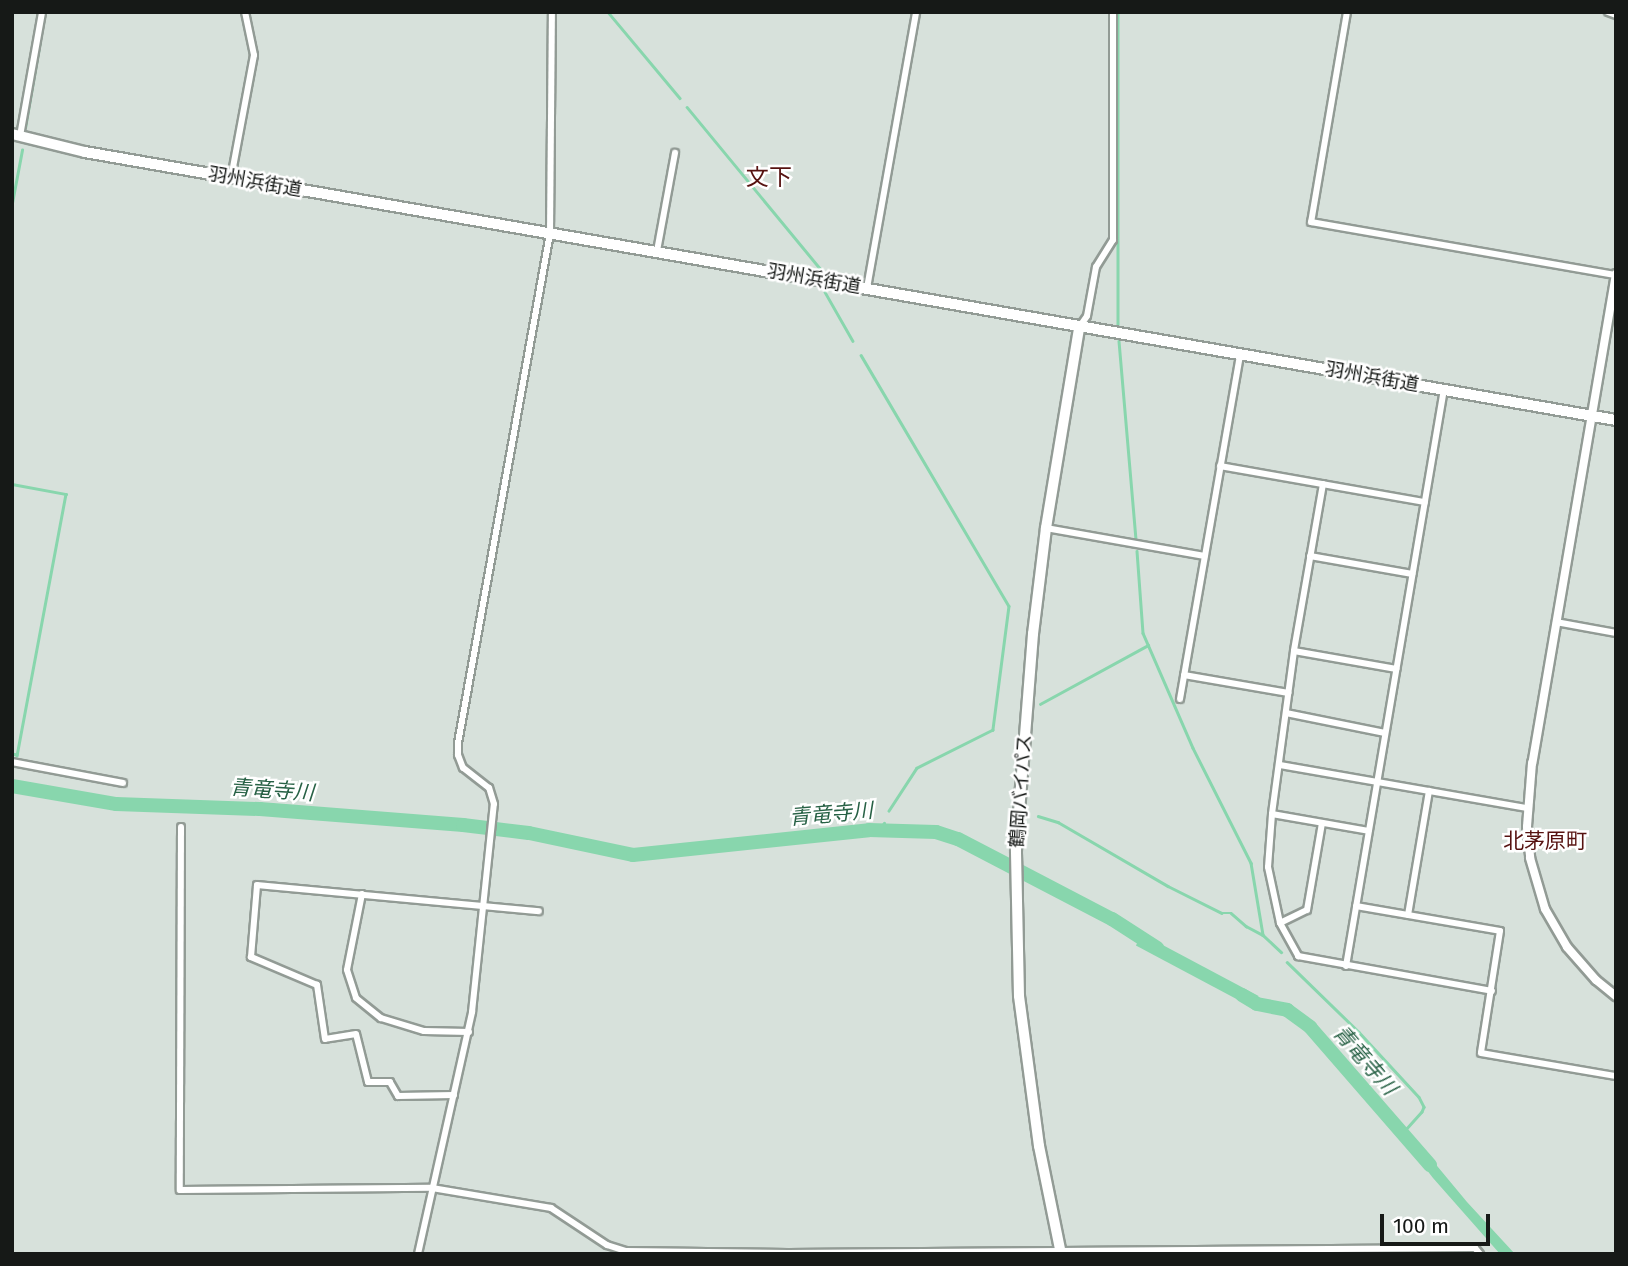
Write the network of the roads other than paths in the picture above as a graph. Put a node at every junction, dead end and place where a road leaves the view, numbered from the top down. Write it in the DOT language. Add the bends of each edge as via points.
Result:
graph roads {
  1 [pos="42,12"];
  2 [pos="244,12"];
  3 [pos="552,12"];
  4 [pos="916,12"];
  5 [pos="1113,12"];
  6 [pos="1347,12"];
  7 [pos="1608,12"];
  8 [pos="1616,15"];
  9 [pos="16,135"];
  10 [pos="675,153"];
  11 [pos="231,178"];
  12 [pos="550,233"];
  13 [pos="657,251"];
  14 [pos="1616,275"];
  15 [pos="867,288"];
  16 [pos="1079,328"];
  17 [pos="1240,354"];
  18 [pos="1444,389"];
  19 [pos="1591,416"];
  20 [pos="1616,420"];
  21 [pos="1220,466"];
  22 [pos="1323,484"];
  23 [pos="1424,502"];
  24 [pos="1046,528"];
  25 [pos="1205,556"];
  26 [pos="1310,556"];
  27 [pos="1412,574"];
  28 [pos="1556,622"];
  29 [pos="1616,633"];
  30 [pos="1294,651"];
  31 [pos="1396,669"];
  32 [pos="1184,675"];
  33 [pos="1288,693"];
  34 [pos="1180,699"];
  35 [pos="1286,713"];
  36 [pos="1385,733"];
  37 [pos="12,762"];
  38 [pos="1280,765"];
  39 [pos="1377,782"];
  40 [pos="123,783"];
  41 [pos="1429,791"];
  42 [pos="1527,808"];
  43 [pos="1272,814"];
  44 [pos="1322,823"];
  45 [pos="181,827"];
  46 [pos="1369,831"];
  47 [pos="362,894"];
  48 [pos="482,906"];
  49 [pos="1356,906"];
  50 [pos="538,911"];
  51 [pos="1408,915"];
  52 [pos="1280,923"];
  53 [pos="1346,966"];
  54 [pos="1492,991"];
  55 [pos="1616,996"];
  56 [pos="469,1032"];
  57 [pos="1616,1076"];
  58 [pos="454,1095"];
  59 [pos="432,1188"];
  60 [pos="625,1252"];
  61 [pos="1060,1252"];
  62 [pos="418,1254"];
  63 [pos="1480,1254"];
  1 -- 9 [label="street"];
  2 -- 11 [label="street" via="254,55"];
  3 -- 12 [label="street"];
  4 -- 15 [label="street"];
  5 -- 16 [label="street" via="1113,240 1099,260 1087,316"];
  6 -- 14 [label="street" via="1311,222"];
  7 -- 8 [label="street"];
  9 -- 11 [label="main road, 羽州浜街道"];
  10 -- 13 [label="street"];
  11 -- 12 [label="main road, 羽州浜街道"];
  12 -- 13 [label="main road, 羽州浜街道"];
  12 -- 48 [label="street" via="458,743 463,768 493,795"];
  13 -- 15 [label="main road, 羽州浜街道"];
  14 -- 19 [label="street"];
  15 -- 16 [label="main road, 羽州浜街道"];
  16 -- 17 [label="main road, 羽州浜街道"];
  16 -- 24 [label="main road, 鶴岡バイパス"];
  17 -- 18 [label="main road, 羽州浜街道"];
  17 -- 21 [label="street"];
  18 -- 19 [label="main road, 羽州浜街道"];
  18 -- 23 [label="street"];
  19 -- 20 [label="main road, 羽州浜街道"];
  19 -- 28 [label="street"];
  21 -- 22 [label="street"];
  21 -- 25 [label="street"];
  22 -- 23 [label="street"];
  22 -- 26 [label="street"];
  23 -- 27 [label="street"];
  24 -- 25 [label="street"];
  24 -- 61 [label="main road, 鶴岡バイパス" via="1028,681 1016,906 1027,1061"];
  25 -- 32 [label="street"];
  26 -- 27 [label="street"];
  26 -- 30 [label="street"];
  27 -- 31 [label="street"];
  28 -- 29 [label="street"];
  28 -- 42 [label="street"];
  30 -- 31 [label="street"];
  30 -- 33 [label="street"];
  31 -- 36 [label="street"];
  32 -- 33 [label="street"];
  32 -- 34 [label="street"];
  33 -- 35 [label="street"];
  35 -- 36 [label="street"];
  35 -- 38 [label="street"];
  36 -- 39 [label="street"];
  37 -- 40 [label="street"];
  38 -- 39 [label="street"];
  38 -- 43 [label="street"];
  39 -- 41 [label="street"];
  39 -- 46 [label="street"];
  41 -- 42 [label="street"];
  41 -- 51 [label="street"];
  42 -- 55 [label="street" via="1530,858 1545,909 1567,947"];
  43 -- 44 [label="street"];
  43 -- 52 [label="street" via="1268,867"];
  44 -- 46 [label="street"];
  44 -- 52 [label="street" via="1307,910"];
  45 -- 59 [label="street" via="180,1190"];
  46 -- 49 [label="street"];
  47 -- 48 [label="street"];
  47 -- 56 [label="street" via="347,970 356,998 381,1018 424,1031"];
  47 -- 58 [label="street" via="257,884 251,957 317,985 325,1039 356,1034 368,1082 390,1082 398,1096"];
  48 -- 50 [label="street"];
  48 -- 56 [label="street"];
  49 -- 51 [label="street"];
  49 -- 53 [label="street"];
  51 -- 54 [label="street" via="1500,931"];
  52 -- 53 [label="street" via="1298,956"];
  53 -- 54 [label="street"];
  54 -- 57 [label="street" via="1481,1053"];
  56 -- 58 [label="street"];
  58 -- 59 [label="street"];
  59 -- 60 [label="street" via="551,1208"];
  59 -- 62 [label="street"];
  60 -- 61 [label="street"];
  61 -- 63 [label="street" via="1475,1248"];
}
